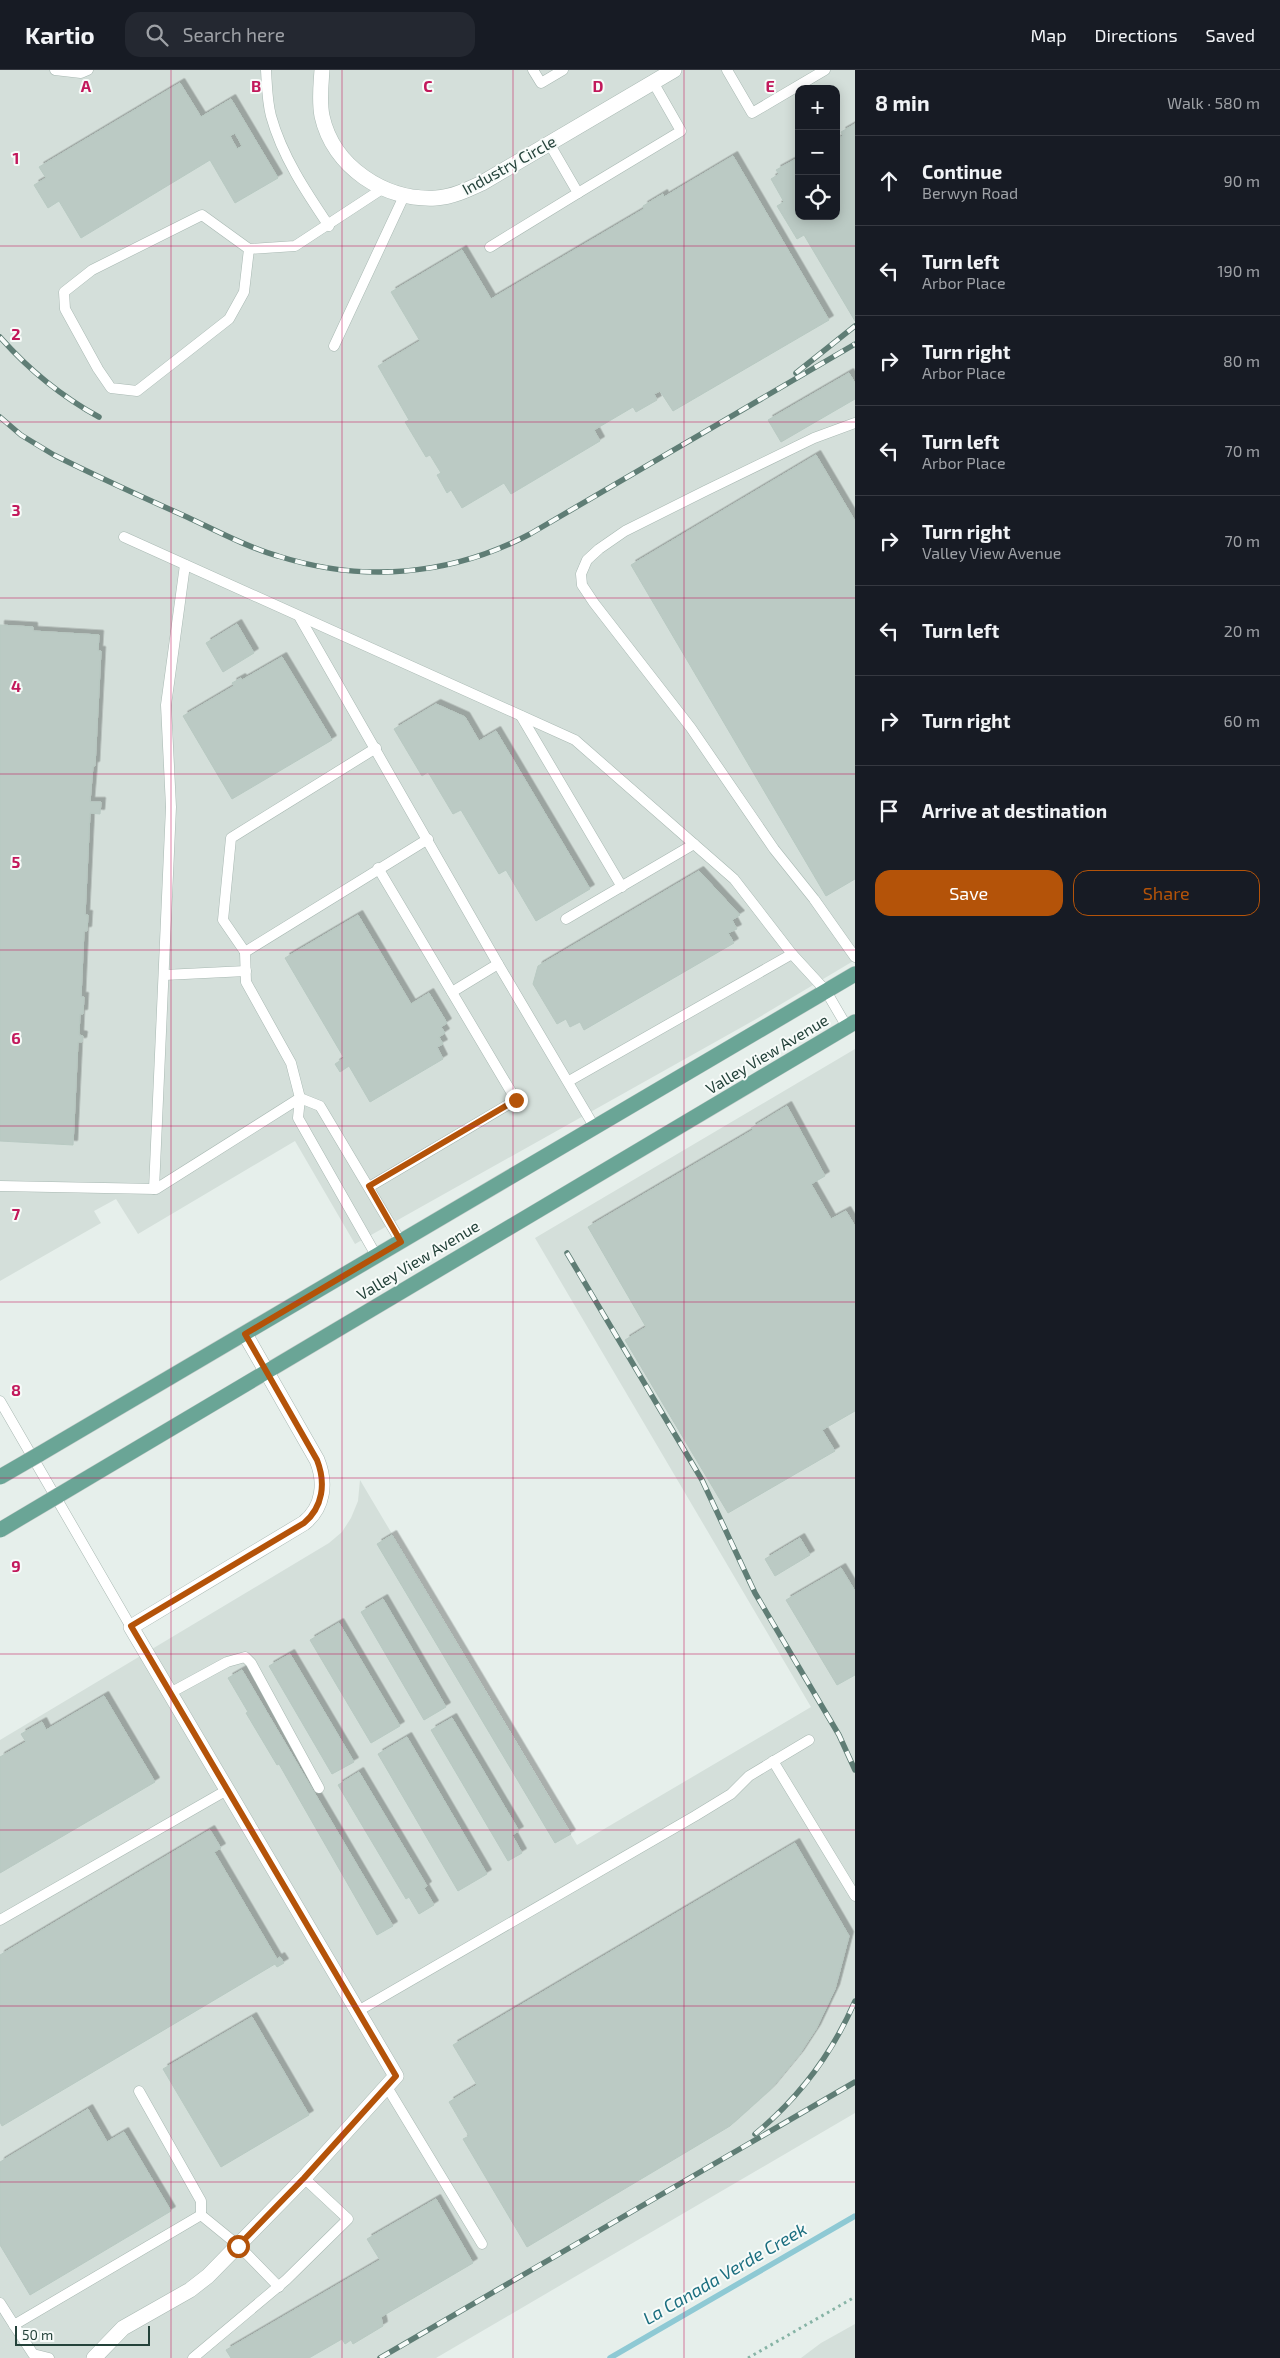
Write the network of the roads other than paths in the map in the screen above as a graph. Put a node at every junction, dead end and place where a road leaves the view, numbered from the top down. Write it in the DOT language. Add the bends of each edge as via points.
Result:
graph roads {
  1 [pos="55,70"];
  2 [pos="88,70"];
  3 [pos="322,70"];
  4 [pos="533,70"];
  5 [pos="563,70"];
  6 [pos="674,70"];
  7 [pos="727,70"];
  8 [pos="825,70"];
  9 [pos="266,73"];
  10 [pos="653,82"];
  11 [pos="549,143"];
  12 [pos="382,189"];
  13 [pos="578,194"];
  14 [pos="404,196"];
  15 [pos="329,226"];
  16 [pos="490,247"];
  17 [pos="249,249"];
  18 [pos="334,346"];
  19 [pos="855,423"];
  20 [pos="124,537"];
  21 [pos="185,565"];
  22 [pos="300,618"];
  23 [pos="521,716"];
  24 [pos="376,748"];
  25 [pos="428,839"];
  26 [pos="694,844"];
  27 [pos="378,868"];
  28 [pos="622,887"];
  29 [pos="566,920"];
  30 [pos="245,952"];
  31 [pos="792,954"];
  32 [pos="855,956"];
  33 [pos="498,964"];
  34 [pos="246,971"];
  35 [pos="164,976"];
  36 [pos="854,977"];
  37 [pos="826,991"];
  38 [pos="452,992"];
  39 [pos="851,1025"];
  40 [pos="569,1081"];
  41 [pos="300,1098"];
  42 [pos="595,1128"];
  43 [pos="0,1186"];
  44 [pos="369,1186"];
  45 [pos="154,1189"];
  46 [pos="401,1242"];
  47 [pos="377,1256"];
  48 [pos="245,1334"];
  49 [pos="266,1371"];
  50 [pos="0,1401"];
  51 [pos="0,1477"];
  52 [pos="0,1530"];
  53 [pos="131,1626"];
  54 [pos="170,1693"];
  55 [pos="809,1740"];
  56 [pos="772,1761"];
  57 [pos="319,1788"];
  58 [pos="227,1790"];
  59 [pos="854,1896"];
  60 [pos="0,1920"];
  61 [pos="358,2011"];
  62 [pos="391,2081"];
  63 [pos="139,2091"];
  64 [pos="304,2178"];
  65 [pos="200,2214"];
  66 [pos="482,2244"];
  67 [pos="238,2246"];
  68 [pos="279,2287"];
  69 [pos="0,2304"];
  70 [pos="14,2326"];
  71 [pos="49,2358"];
  72 [pos="94,2358"];
  73 [pos="193,2358"];
  1 -- 2 [label="lane" via="81,73"];
  3 -- 12 [label="street, Industry Circle" via="320,103 333,143 352,167"];
  4 -- 5 [label="lane" via="541,83"];
  6 -- 10 [label="street, Industry Circle"];
  7 -- 8 [label="lane" via="752,113"];
  9 -- 15 [label="lane" via="272,117 279,137 306,191"];
  10 -- 11 [label="street, Industry Circle"];
  10 -- 13 [label="lane" via="681,131"];
  11 -- 13 [label="lane"];
  11 -- 14 [label="street, Industry Circle" via="469,190 437,198"];
  12 -- 14 [label="street, Industry Circle"];
  12 -- 15 [label="lane"];
  13 -- 16 [label="lane"];
  14 -- 18 [label="lane"];
  15 -- 17 [label="lane" via="295,246"];
  17 -- 17 [label="lane" via="202,215 92,270 64,292 65,309 111,388 137,391 229,319 244,292"];
  19 -- 32 [label="lane" via="814,438 625,531 587,560 581,574 582,585 594,603 691,728 774,849"];
  20 -- 21 [label="lane"];
  21 -- 22 [label="lane"];
  21 -- 35 [label="lane" via="166,705 172,807"];
  22 -- 23 [label="lane"];
  22 -- 24 [label="lane"];
  23 -- 26 [label="lane" via="575,740"];
  23 -- 28 [label="lane"];
  24 -- 25 [label="lane"];
  24 -- 30 [label="lane" via="231,838 223,920"];
  25 -- 27 [label="lane"];
  25 -- 33 [label="lane"];
  26 -- 28 [label="lane"];
  26 -- 31 [label="lane" via="734,879"];
  27 -- 30 [label="lane"];
  27 -- 38 [label="lane"];
  28 -- 29 [label="lane"];
  30 -- 34 [label="lane"];
  31 -- 37 [label="lane"];
  31 -- 40 [label="lane"];
  33 -- 38 [label="lane"];
  33 -- 40 [label="lane"];
  34 -- 35 [label="lane"];
  34 -- 41 [label="lane" via="246,982 291,1063"];
  35 -- 45 [label="lane"];
  36 -- 37 [label="main road, Valley View Avenue"];
  37 -- 39 [label="lane"];
  37 -- 42 [label="main road, Valley View Avenue"];
  38 -- 44 [label="lane" via="516,1100"];
  39 -- 49 [label="main road, Valley View Avenue"];
  40 -- 42 [label="lane"];
  41 -- 44 [label="lane" via="320,1106"];
  41 -- 45 [label="lane"];
  41 -- 47 [label="lane" via="298,1118"];
  42 -- 46 [label="main road, Valley View Avenue"];
  43 -- 45 [label="lane"];
  44 -- 46 [label="lane"];
  46 -- 47 [label="main road, Valley View Avenue"];
  47 -- 48 [label="main road, Valley View Avenue"];
  48 -- 49 [label="street"];
  48 -- 51 [label="main road, Valley View Avenue, bridge"];
  49 -- 52 [label="main road, Valley View Avenue, bridge"];
  49 -- 53 [label="street" via="320,1468 322,1491 316,1510 304,1523"];
  50 -- 53 [label="lane"];
  53 -- 54 [label="street"];
  54 -- 57 [label="lane" via="227,1662 245,1657"];
  54 -- 58 [label="street"];
  55 -- 56 [label="lane"];
  56 -- 59 [label="lane"];
  56 -- 61 [label="lane" via="749,1776 731,1794 695,1816"];
  58 -- 60 [label="lane"];
  58 -- 61 [label="street"];
  61 -- 62 [label="street"];
  62 -- 64 [label="street"];
  62 -- 66 [label="lane"];
  63 -- 65 [label="lane" via="201,2201"];
  64 -- 67 [label="street"];
  64 -- 68 [label="lane" via="348,2219"];
  65 -- 67 [label="lane"];
  65 -- 70 [label="lane"];
  67 -- 68 [label="lane"];
  67 -- 72 [label="street" via="190,2290 123,2328"];
  68 -- 73 [label="lane"];
  69 -- 70 [label="lane"];
  70 -- 71 [label="lane" via="33,2354"];
}
